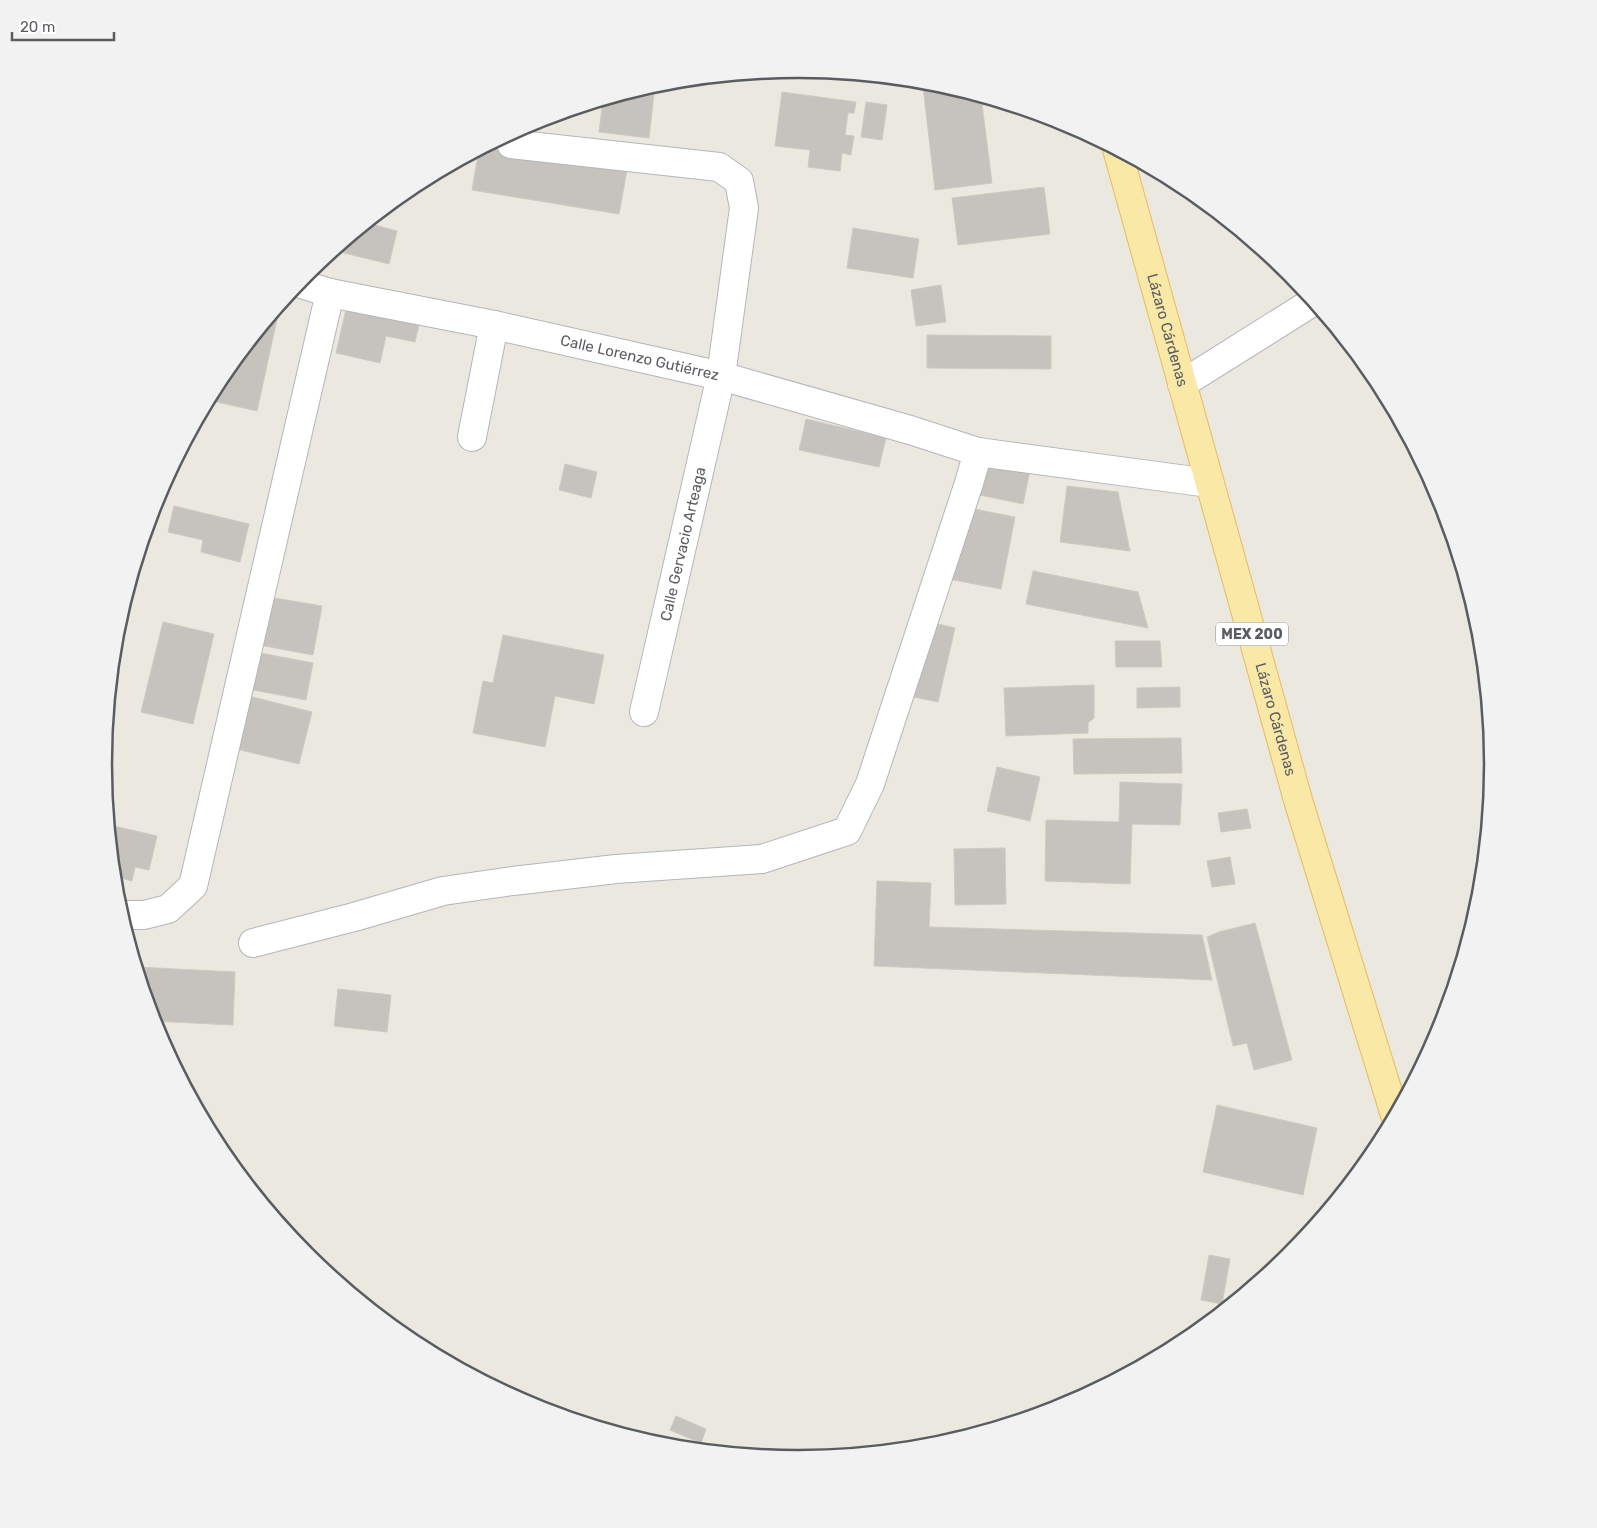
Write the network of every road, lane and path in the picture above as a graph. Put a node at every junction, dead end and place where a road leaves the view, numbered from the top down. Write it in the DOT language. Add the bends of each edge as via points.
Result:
graph roads {
  1 [pos="511,144"];
  2 [pos="1119,157"];
  3 [pos="307,286"];
  4 [pos="330,293"];
  5 [pos="1309,304"];
  6 [pos="494,325"];
  7 [pos="721,376"];
  8 [pos="1182,384"];
  9 [pos="472,437"];
  10 [pos="978,452"];
  11 [pos="1209,483"];
  12 [pos="644,712"];
  13 [pos="129,915"];
  14 [pos="253,943"];
  15 [pos="1393,1107"];
  1 -- 7 [label="street, Calle Gervacio Arteaga" via="719,168 739,180 744,208"];
  2 -- 8 [label="main road, Lázaro Cárdenas / MEX 200"];
  3 -- 4 [label="street, Calle Lorenzo Gutiérrez"];
  4 -- 6 [label="street, Calle Lorenzo Gutiérrez"];
  4 -- 13 [label="street" via="193,886 168,909"];
  5 -- 8 [label="street"];
  6 -- 7 [label="street, Calle Lorenzo Gutiérrez"];
  6 -- 9 [label="street"];
  7 -- 10 [label="street, Calle Lorenzo Gutiérrez"];
  7 -- 12 [label="street, Calle Gervacio Arteaga"];
  8 -- 11 [label="main road, Lázaro Cárdenas / MEX 200"];
  10 -- 11 [label="street, Calle Lorenzo Gutiérrez"];
  10 -- 14 [label="street" via="870,784 847,831 762,859 616,869 443,891"];
  11 -- 15 [label="main road, Lázaro Cárdenas / MEX 200" via="1298,800"];
}
